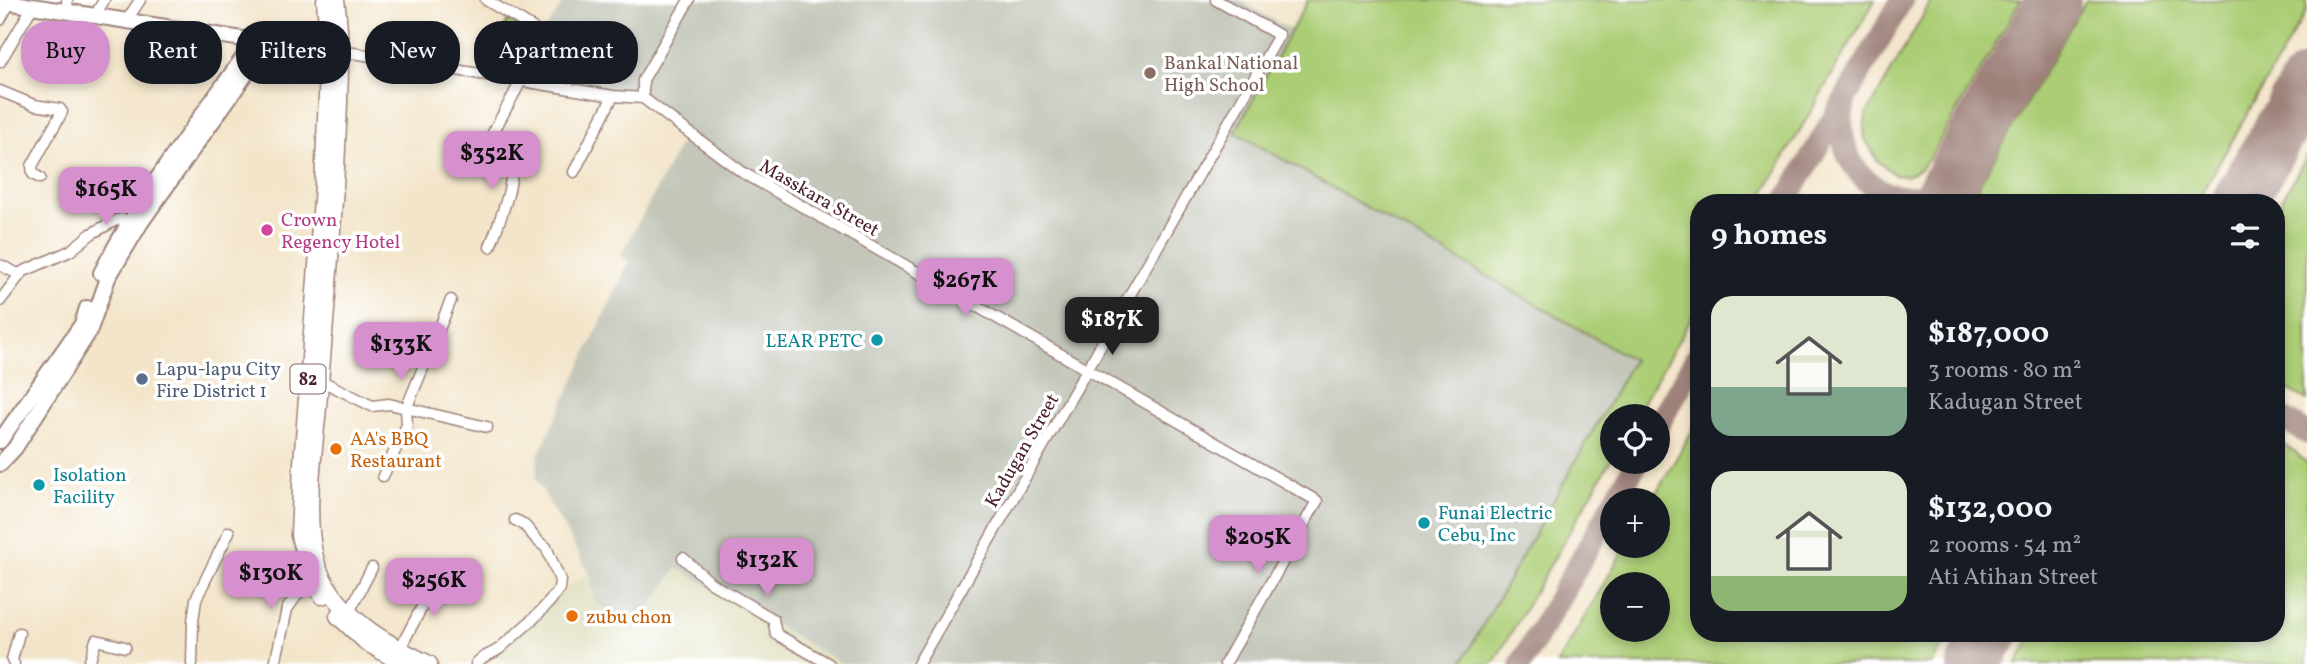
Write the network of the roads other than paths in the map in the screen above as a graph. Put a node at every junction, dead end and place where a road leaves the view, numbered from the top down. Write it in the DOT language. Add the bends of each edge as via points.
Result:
graph roads {
  1 [pos="104,0"];
  2 [pos="140,0"];
  3 [pos="325,0"];
  4 [pos="336,0"];
  5 [pos="486,0"];
  6 [pos="689,0"];
  7 [pos="1216,0"];
  8 [pos="5,1"];
  9 [pos="68,5"];
  10 [pos="33,6"];
  11 [pos="96,14"];
  12 [pos="0,20"];
  13 [pos="127,20"];
  14 [pos="329,21"];
  15 [pos="336,21"];
  16 [pos="521,21"];
  17 [pos="236,38"];
  18 [pos="351,54"];
  19 [pos="0,62"];
  20 [pos="474,73"];
  21 [pos="236,78"];
  22 [pos="332,84"];
  23 [pos="518,84"];
  24 [pos="539,84"];
  25 [pos="0,91"];
  26 [pos="613,96"];
  27 [pos="643,98"];
  28 [pos="494,132"];
  29 [pos="194,138"];
  30 [pos="482,153"];
  31 [pos="574,172"];
  32 [pos="40,178"];
  33 [pos="130,223"];
  34 [pos="489,247"];
  35 [pos="0,265"];
  36 [pos="18,274"];
  37 [pos="451,300"];
  38 [pos="0,301"];
  39 [pos="316,358"];
  40 [pos="1087,369"];
  41 [pos="320,380"];
  42 [pos="406,409"];
  43 [pos="487,427"];
  44 [pos="0,441"];
  45 [pos="0,464"];
  46 [pos="383,476"];
  47 [pos="515,520"];
  48 [pos="229,532"];
  49 [pos="683,558"];
  50 [pos="372,568"];
  51 [pos="436,572"];
  52 [pos="310,577"];
  53 [pos="348,612"];
  54 [pos="19,633"];
  55 [pos="125,647"];
  56 [pos="401,657"];
  57 [pos="14,664"];
  58 [pos="89,664"];
  59 [pos="192,664"];
  60 [pos="275,664"];
  61 [pos="429,664"];
  62 [pos="476,664"];
  63 [pos="829,664"];
  64 [pos="918,664"];
  65 [pos="1225,664"];
  1 -- 11 [label="street"];
  2 -- 13 [label="street"];
  3 -- 14 [label="main road, 82"];
  4 -- 15 [label="main road, 82"];
  5 -- 16 [label="street"];
  6 -- 27 [label="street" via="643,80"];
  7 -- 40 [label="street, Kadugan Street" via="1279,35"];
  8 -- 10 [label="street"];
  8 -- 12 [label="street"];
  9 -- 10 [label="street"];
  9 -- 11 [label="street"];
  10 -- 19 [label="street"];
  11 -- 13 [label="street"];
  13 -- 17 [label="street"];
  18 -- 20 [label="street"];
  21 -- 29 [label="street"];
  22 -- 39 [label="main road, 82"];
  23 -- 28 [label="street"];
  24 -- 26 [label="street"];
  25 -- 32 [label="street" via="62,112 32,166 33,174"];
  26 -- 27 [label="street"];
  26 -- 31 [label="street"];
  27 -- 40 [label="street, Masskara Street" via="742,172"];
  28 -- 30 [label="street"];
  28 -- 34 [label="street" via="506,147 512,167"];
  29 -- 33 [label="street"];
  29 -- 45 [label="street" via="108,278 89,332"];
  33 -- 36 [label="street" via="116,220 70,251"];
  33 -- 44 [label="street" via="100,274 82,324"];
  35 -- 36 [label="street"];
  36 -- 38 [label="street"];
  37 -- 42 [label="street"];
  39 -- 41 [label="main road, 82"];
  39 -- 52 [label="main road, 82" via="299,535"];
  40 -- 64 [label="street, Kadugan Street"];
  40 -- 65 [label="street, Masskara Street" via="1317,501"];
  41 -- 42 [label="street" via="372,406"];
  41 -- 53 [label="main road, 82" via="311,536 324,579"];
  42 -- 43 [label="street"];
  42 -- 46 [label="street" via="407,425"];
  47 -- 62 [label="street" via="525,524 546,547 559,589 520,629"];
  48 -- 59 [label="street" via="197,599"];
  49 -- 63 [label="street" via="711,583 773,619 776,634"];
  50 -- 53 [label="street"];
  51 -- 56 [label="street"];
  52 -- 56 [label="main road, 82" via="355,634 378,651"];
  52 -- 60 [label="street" via="287,609"];
  53 -- 56 [label="main road, 82"];
  54 -- 57 [label="street"];
  55 -- 58 [label="street" via="96,640"];
  56 -- 61 [label="main road, 82"];
}
